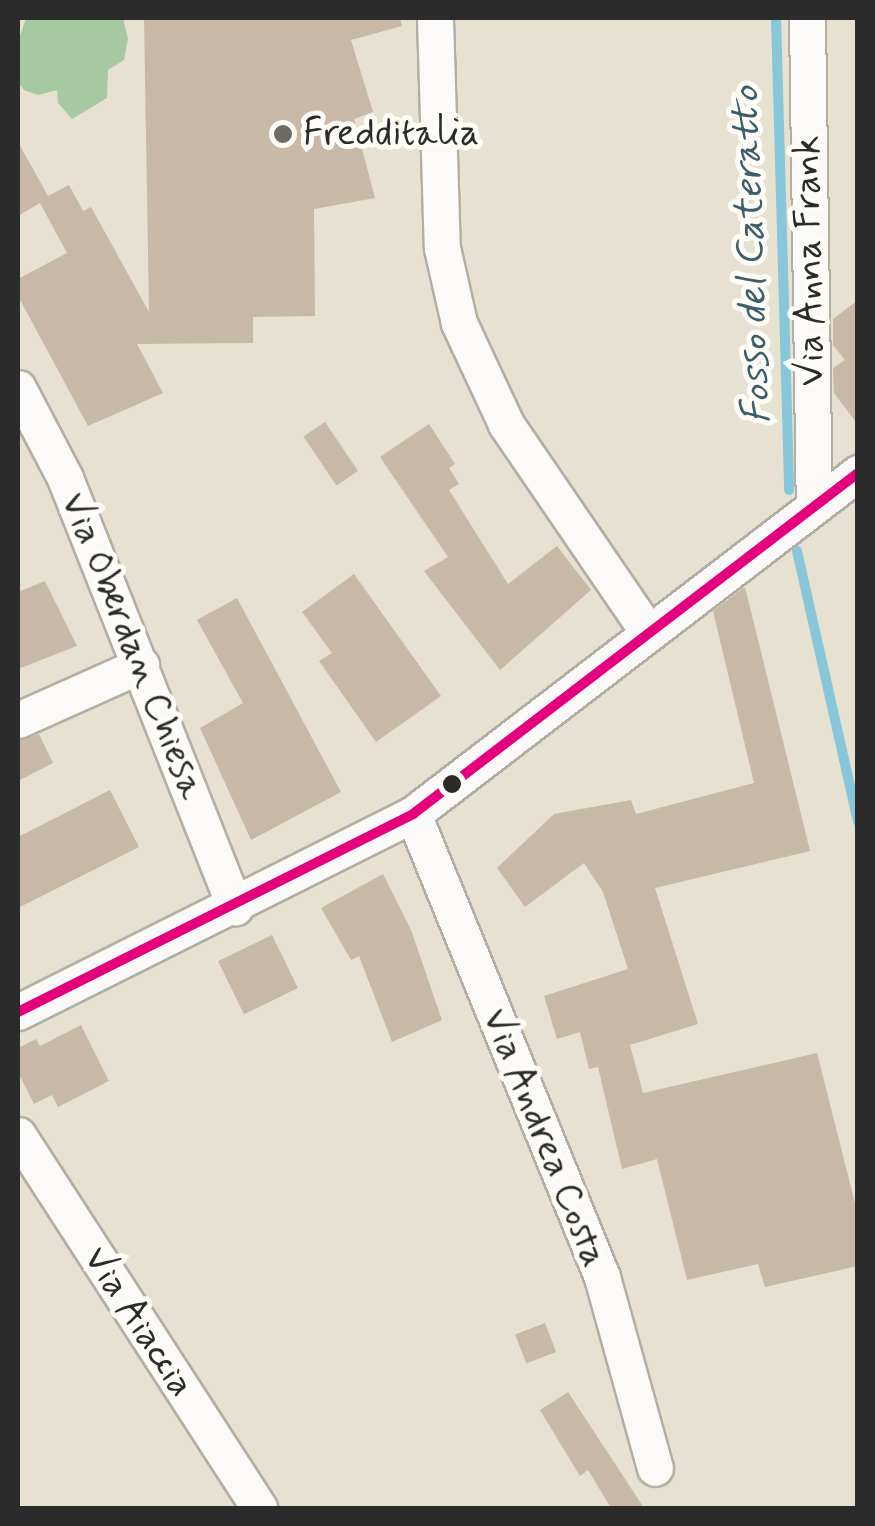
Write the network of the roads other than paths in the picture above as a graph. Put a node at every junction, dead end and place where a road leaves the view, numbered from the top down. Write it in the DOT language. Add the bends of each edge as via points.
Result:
graph roads {
  1 [pos="436,18"];
  2 [pos="807,18"];
  3 [pos="18,388"];
  4 [pos="858,472"];
  5 [pos="814,504"];
  6 [pos="647,631"];
  7 [pos="142,666"];
  8 [pos="18,720"];
  9 [pos="413,814"];
  10 [pos="234,908"];
  11 [pos="18,1012"];
  12 [pos="18,1135"];
  13 [pos="655,1468"];
  14 [pos="259,1508"];
  1 -- 6 [label="street" via="442,248 459,323 506,424"];
  2 -- 5 [label="street, Via Anna Frank"];
  3 -- 7 [label="street, Via Oberdan Chiesa" via="66,478"];
  4 -- 5 [label="street"];
  5 -- 6 [label="street"];
  6 -- 9 [label="street"];
  7 -- 8 [label="street"];
  7 -- 10 [label="street, Via Oberdan Chiesa"];
  9 -- 10 [label="street"];
  9 -- 13 [label="street, Via Andrea Costa" via="602,1277"];
  10 -- 11 [label="street"];
  12 -- 14 [label="street, Via Aiaccia"];
}
